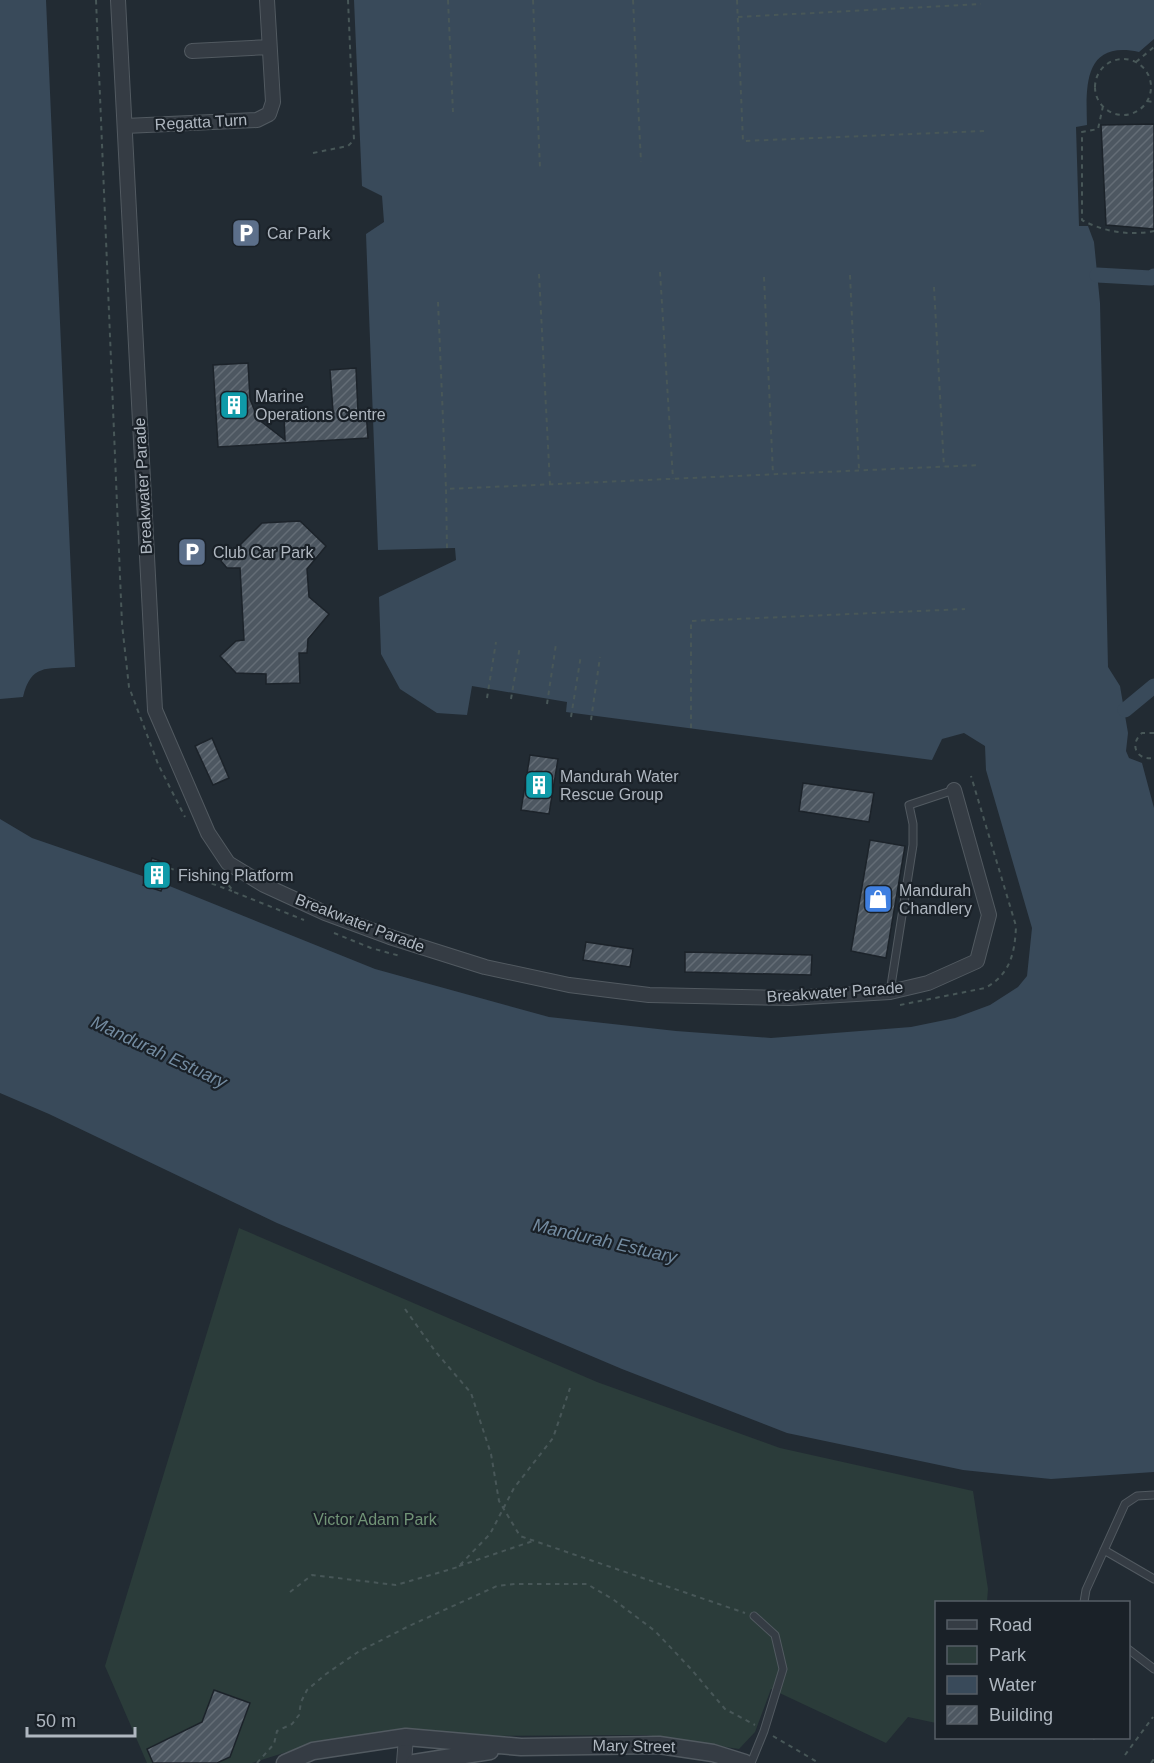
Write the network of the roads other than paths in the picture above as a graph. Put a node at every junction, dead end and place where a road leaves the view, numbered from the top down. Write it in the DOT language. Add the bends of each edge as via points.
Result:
graph roads {
  1 [pos="118,0"];
  2 [pos="267,0"];
  3 [pos="269,47"];
  4 [pos="192,51"];
  5 [pos="125,126"];
  6 [pos="954,790"];
  7 [pos="890,992"];
  8 [pos="1154,1495"];
  9 [pos="1104,1550"];
  10 [pos="1154,1578"];
  11 [pos="1084,1601"];
  12 [pos="754,1616"];
  13 [pos="1130,1651"];
  14 [pos="1154,1669"];
  15 [pos="406,1737"];
  16 [pos="520,1747"];
  17 [pos="285,1763"];
  18 [pos="404,1763"];
  19 [pos="414,1763"];
  20 [pos="745,1763"];
  21 [pos="752,1763"];
  1 -- 5 [label="street, Breakwater Parade"];
  2 -- 3 [label="street, Regatta Turn"];
  3 -- 4 [label="street"];
  3 -- 5 [label="street, Regatta Turn" via="273,102 269,114 257,120"];
  5 -- 7 [label="street, Breakwater Parade" via="155,710 208,833 228,863 264,885 325,913 390,937 485,967 569,985 649,995 789,998"];
  6 -- 7 [label="lane" via="909,805 913,845"];
  6 -- 7 [label="street, Breakwater Parade" via="989,915 977,961 928,983"];
  8 -- 9 [label="lane" via="1137,1496 1125,1504"];
  9 -- 10 [label="lane"];
  9 -- 11 [label="lane"];
  12 -- 21 [label="lane" via="775,1635 783,1669"];
  13 -- 14 [label="lane"];
  15 -- 16 [label="street, Mary Street"];
  15 -- 17 [label="street, Mary Street" via="313,1751"];
  15 -- 18 [label="street"];
  16 -- 19 [label="street, Mary Street"];
  16 -- 20 [label="street, Mary Street" via="659,1745"];
}
